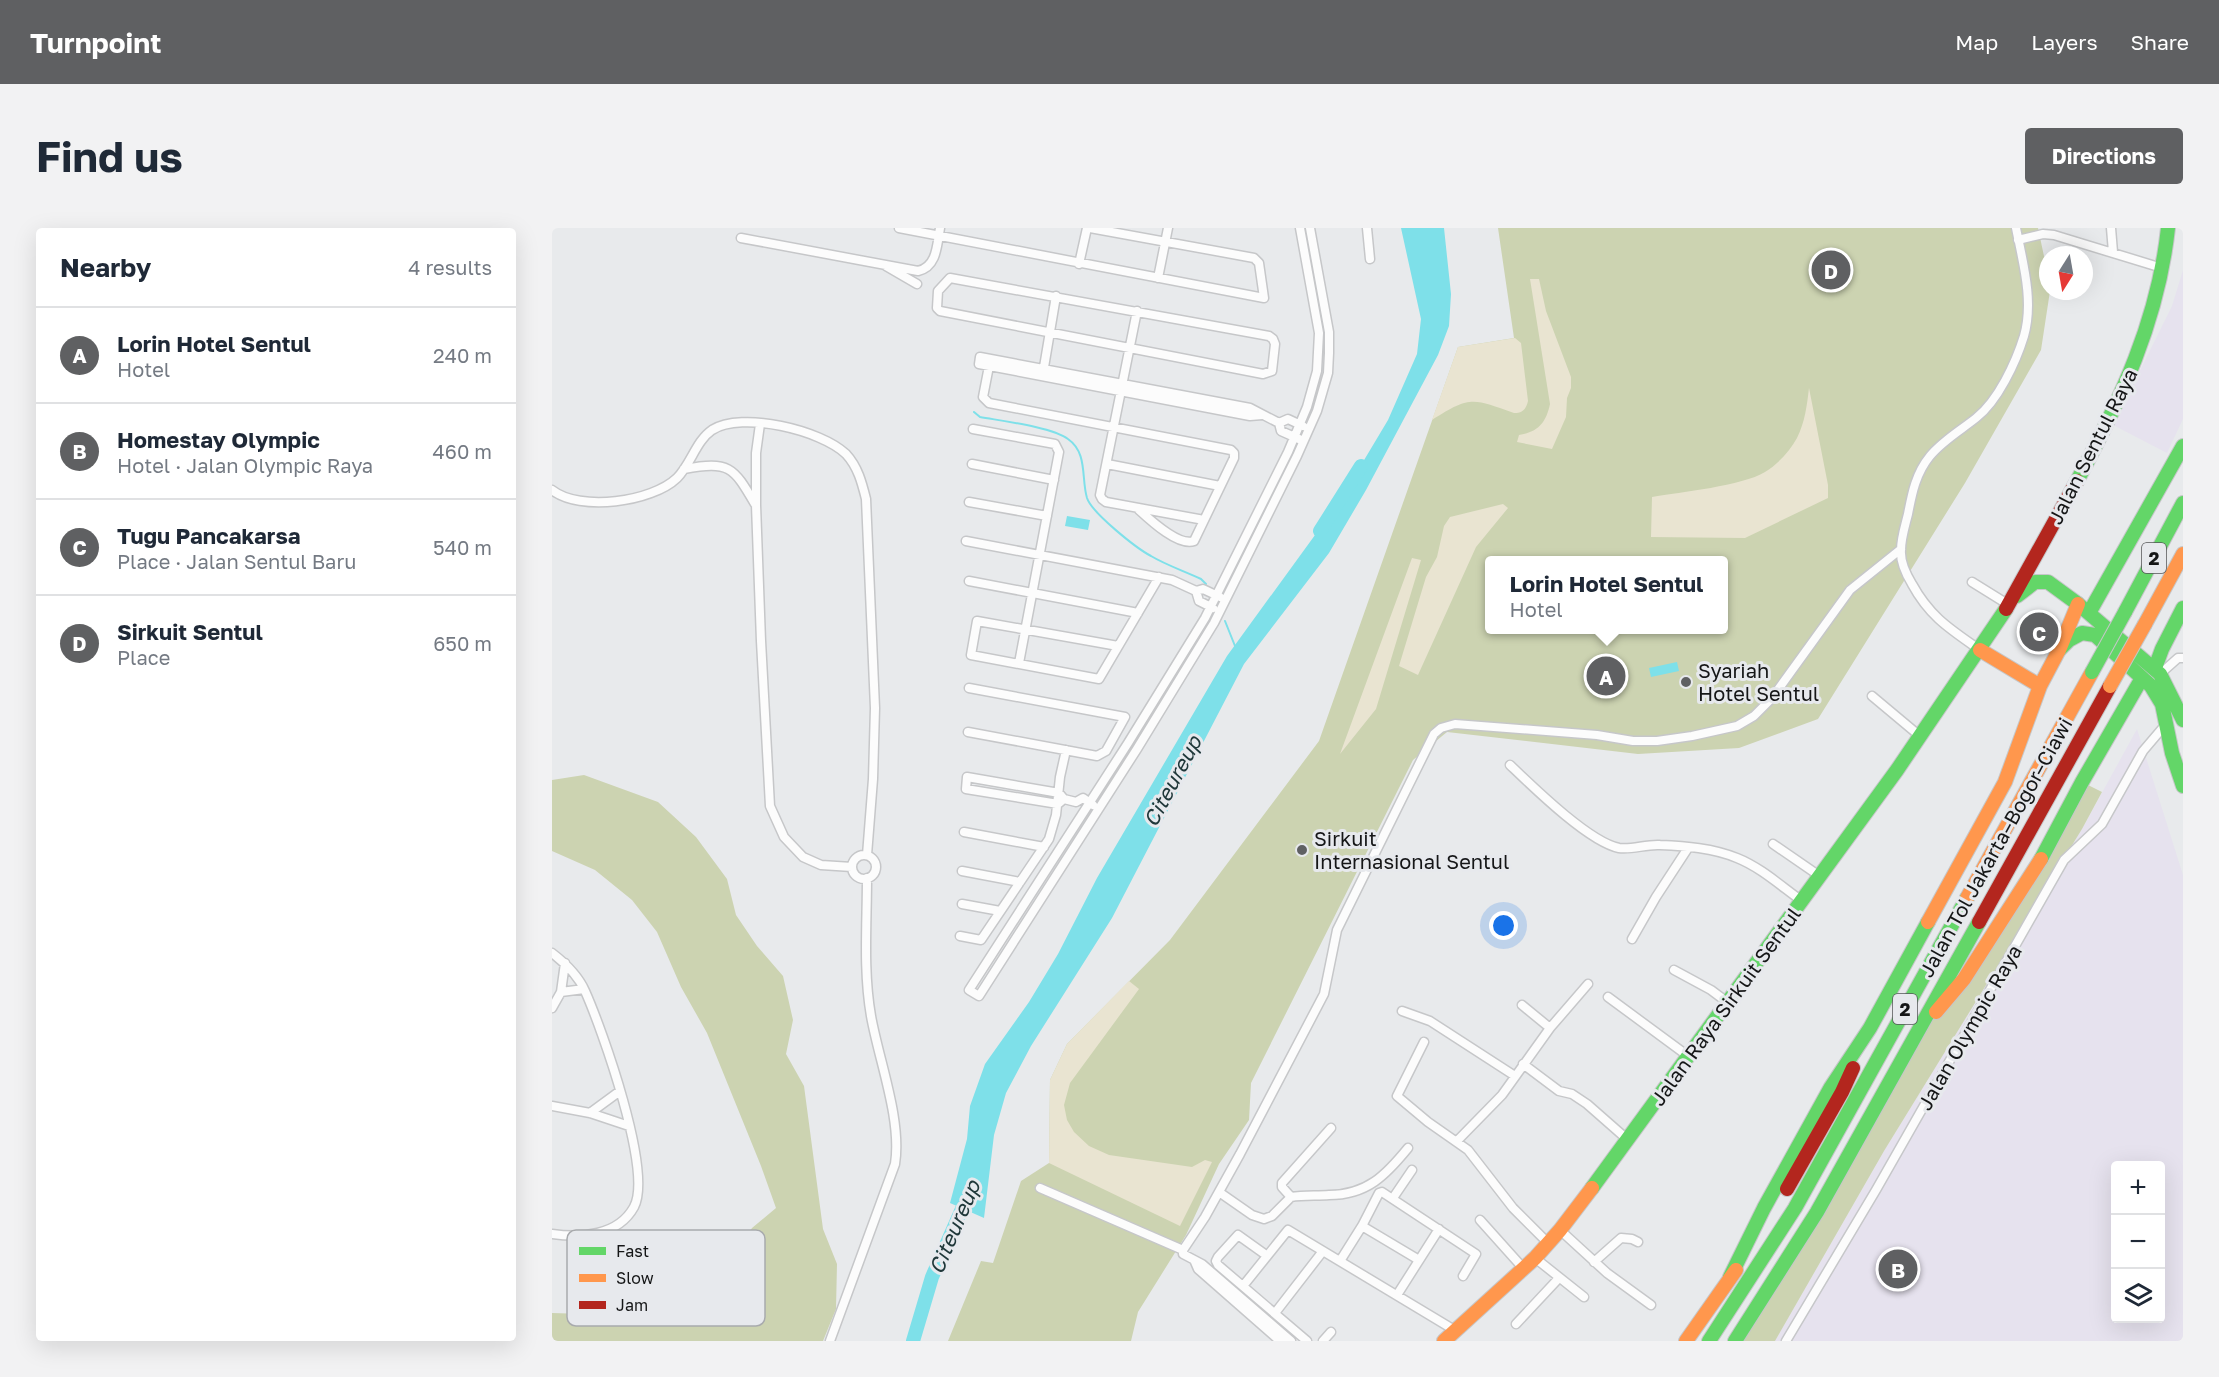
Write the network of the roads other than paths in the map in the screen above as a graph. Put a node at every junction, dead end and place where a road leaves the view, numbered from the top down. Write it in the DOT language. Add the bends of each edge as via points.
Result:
graph roads {
  1 [pos="899,228"];
  2 [pos="1088,228"];
  3 [pos="1168,228"];
  4 [pos="1300,228"];
  5 [pos="1310,228"];
  6 [pos="1367,228"];
  7 [pos="2016,228"];
  8 [pos="2111,228"];
  9 [pos="2168,228"];
  10 [pos="940,232"];
  11 [pos="741,237"];
  12 [pos="2018,240"];
  13 [pos="1165,241"];
  14 [pos="2113,252"];
  15 [pos="1370,259"];
  16 [pos="878,262"];
  17 [pos="1079,264"];
  18 [pos="2162,268"];
  19 [pos="1158,278"];
  20 [pos="917,284"];
  21 [pos="1056,296"];
  22 [pos="1137,311"];
  23 [pos="1050,332"];
  24 [pos="1130,348"];
  25 [pos="1043,373"];
  26 [pos="1123,388"];
  27 [pos="1279,423"];
  28 [pos="760,424"];
  29 [pos="1299,425"];
  30 [pos="1114,428"];
  31 [pos="973,429"];
  32 [pos="1309,429"];
  33 [pos="1294,437"];
  34 [pos="1303,441"];
  35 [pos="2183,446"];
  36 [pos="972,464"];
  37 [pos="1107,464"];
  38 [pos="684,468"];
  39 [pos="1054,480"];
  40 [pos="1220,486"];
  41 [pos="552,490"];
  42 [pos="969,502"];
  43 [pos="2183,503"];
  44 [pos="756,505"];
  45 [pos="1137,508"];
  46 [pos="1047,516"];
  47 [pos="1204,520"];
  48 [pos="966,541"];
  49 [pos="1901,549"];
  50 [pos="2183,554"];
  51 [pos="1040,555"];
  52 [pos="1159,578"];
  53 [pos="969,581"];
  54 [pos="1972,582"];
  55 [pos="1196,591"];
  56 [pos="1032,593"];
  57 [pos="1216,596"];
  58 [pos="1225,600"];
  59 [pos="2010,602"];
  60 [pos="1211,607"];
  61 [pos="2083,608"];
  62 [pos="2183,608"];
  63 [pos="1220,612"];
  64 [pos="1138,613"];
  65 [pos="1026,629"];
  66 [pos="1118,646"];
  67 [pos="1980,650"];
  68 [pos="2059,650"];
  69 [pos="2183,658"];
  70 [pos="1019,663"];
  71 [pos="2158,671"];
  72 [pos="2142,678"];
  73 [pos="2040,686"];
  74 [pos="969,688"];
  75 [pos="1872,696"];
  76 [pos="2182,715"];
  77 [pos="2166,724"];
  78 [pos="968,732"];
  79 [pos="1921,737"];
  80 [pos="1066,750"];
  81 [pos="1510,765"];
  82 [pos="2183,786"];
  83 [pos="1060,799"];
  84 [pos="1076,802"];
  85 [pos="1090,803"];
  86 [pos="1098,809"];
  87 [pos="1083,813"];
  88 [pos="1092,818"];
  89 [pos="964,832"];
  90 [pos="1773,844"];
  91 [pos="1044,846"];
  92 [pos="1689,848"];
  93 [pos="867,855"];
  94 [pos="852,867"];
  95 [pos="962,870"];
  96 [pos="1821,877"];
  97 [pos="867,878"];
  98 [pos="1020,882"];
  99 [pos="1802,901"];
  100 [pos="962,904"];
  101 [pos="1000,911"];
  102 [pos="960,936"];
  103 [pos="1632,939"];
  104 [pos="552,953"];
  105 [pos="565,963"];
  106 [pos="1674,970"];
  107 [pos="1588,984"];
  108 [pos="584,990"];
  109 [pos="561,992"];
  110 [pos="1608,997"];
  111 [pos="1728,1002"];
  112 [pos="1522,1005"];
  113 [pos="552,1008"];
  114 [pos="1402,1011"];
  115 [pos="1551,1028"];
  116 [pos="1424,1042"];
  117 [pos="1911,1042"];
  118 [pos="1688,1056"];
  119 [pos="1523,1064"];
  120 [pos="1515,1076"];
  121 [pos="620,1090"];
  122 [pos="552,1106"];
  123 [pos="590,1113"];
  124 [pos="629,1126"];
  125 [pos="1331,1128"];
  126 [pos="1628,1140"];
  127 [pos="1457,1141"];
  128 [pos="1408,1148"];
  129 [pos="1412,1170"];
  130 [pos="1040,1188"];
  131 [pos="1219,1192"];
  132 [pos="1291,1197"];
  133 [pos="1393,1198"];
  134 [pos="1480,1220"];
  135 [pos="1362,1226"];
  136 [pos="1439,1229"];
  137 [pos="605,1230"];
  138 [pos="1560,1230"];
  139 [pos="552,1234"];
  140 [pos="567,1235"];
  141 [pos="1638,1242"];
  142 [pos="1548,1243"];
  143 [pos="1183,1250"];
  144 [pos="1323,1251"];
  145 [pos="1266,1255"];
  146 [pos="1534,1258"];
  147 [pos="1419,1260"];
  148 [pos="1340,1261"];
  149 [pos="1195,1262"];
  150 [pos="1594,1262"];
  151 [pos="1523,1268"];
  152 [pos="1463,1276"];
  153 [pos="1559,1278"];
  154 [pos="1243,1286"];
  155 [pos="1397,1295"];
  156 [pos="1584,1297"];
  157 [pos="1651,1305"];
  158 [pos="1275,1313"];
  159 [pos="1516,1324"];
  160 [pos="1456,1331"];
  161 [pos="1331,1332"];
  162 [pos="830,1341"];
  163 [pos="1280,1341"];
  164 [pos="1291,1341"];
  165 [pos="1307,1341"];
  166 [pos="1323,1341"];
  167 [pos="1444,1341"];
  168 [pos="1686,1341"];
  169 [pos="1709,1341"];
  170 [pos="1735,1341"];
  171 [pos="1786,1341"];
  1 -- 10 [label="street"];
  2 -- 13 [label="street"];
  2 -- 17 [label="street"];
  3 -- 13 [label="street"];
  4 -- 29 [label="street" via="1319,352 1313,391"];
  5 -- 32 [label="street" via="1329,332 1329,353 1323,393"];
  6 -- 15 [label="street"];
  7 -- 12 [label="street"];
  8 -- 14 [label="street"];
  9 -- 18 [label="main road, Jalan Sentul Raya"];
  10 -- 16 [label="street" via="927,269 918,271"];
  10 -- 17 [label="street"];
  11 -- 16 [label="street"];
  12 -- 14 [label="street" via="2054,235"];
  12 -- 49 [label="street" via="2029,304 2024,336 1993,400 1931,454 1919,472"];
  13 -- 19 [label="street"];
  13 -- 19 [label="street" via="1254,258 1259,263 1264,298"];
  14 -- 18 [label="street"];
  16 -- 20 [label="street"];
  17 -- 19 [label="street"];
  18 -- 59 [label="main road, Jalan Sentul Raya" via="2146,330 2125,387"];
  21 -- 22 [label="street"];
  21 -- 23 [label="street"];
  21 -- 23 [label="street" via="950,278 938,291 940,311"];
  22 -- 24 [label="street"];
  22 -- 24 [label="street" via="1269,336 1275,344 1272,371 1263,374"];
  23 -- 24 [label="street"];
  23 -- 25 [label="street"];
  24 -- 26 [label="street"];
  25 -- 26 [label="street"];
  25 -- 30 [label="street" via="988,366 983,397 989,404"];
  26 -- 27 [label="street" via="1250,408"];
  26 -- 30 [label="street"];
  27 -- 29 [label="street" via="1288,419"];
  27 -- 33 [label="street" via="1281,431"];
  28 -- 38 [label="street" via="735,424 712,430"];
  28 -- 44 [label="street"];
  28 -- 93 [label="street" via="794,428 834,444 854,464 866,499 875,708"];
  29 -- 32 [label="street"];
  29 -- 33 [label="street"];
  30 -- 37 [label="street"];
  30 -- 40 [label="street" via="1231,450 1234,459"];
  31 -- 39 [label="street" via="1054,444 1059,452"];
  32 -- 34 [label="street"];
  33 -- 34 [label="street"];
  33 -- 57 [label="street"];
  34 -- 58 [label="street"];
  35 -- 61 [label="main road"];
  36 -- 39 [label="street"];
  37 -- 40 [label="street"];
  37 -- 45 [label="street" via="1102,499"];
  38 -- 41 [label="street" via="670,483 628,499 592,501"];
  38 -- 44 [label="street" via="715,465 733,471"];
  39 -- 46 [label="street"];
  40 -- 47 [label="street"];
  42 -- 46 [label="street"];
  43 -- 169 [label="main road, Jalan Tol Jakarta–Bogor–Ciawi / 2, bridge" via="1795,1208"];
  44 -- 94 [label="street" via="772,814 784,837 803,857 821,865"];
  45 -- 47 [label="street"];
  45 -- 47 [label="street" via="1183,541 1194,541"];
  46 -- 51 [label="street"];
  48 -- 51 [label="street"];
  49 -- 67 [label="street" via="1906,575 1929,612"];
  49 -- 131 [label="street" via="1850,590 1772,698 1737,726 1657,741 1455,724 1434,734 1337,930 1324,994"];
  50 -- 117 [label="main road, Jalan Tol Jakarta–Bogor–Ciawi / 2, bridge"];
  51 -- 52 [label="street"];
  51 -- 56 [label="street"];
  52 -- 55 [label="street"];
  52 -- 64 [label="street"];
  53 -- 56 [label="street"];
  54 -- 59 [label="street"];
  55 -- 57 [label="street" via="1203,589"];
  55 -- 60 [label="street" via="1199,601"];
  56 -- 64 [label="street"];
  56 -- 65 [label="street"];
  57 -- 58 [label="street"];
  57 -- 60 [label="street"];
  58 -- 63 [label="street"];
  59 -- 61 [label="main road" via="2035,582 2048,582"];
  59 -- 67 [label="main road, Jalan Sentul Raya"];
  60 -- 63 [label="street"];
  60 -- 85 [label="street"];
  61 -- 68 [label="main road"];
  61 -- 71 [label="main road"];
  62 -- 71 [label="main road" via="2162,649"];
  63 -- 86 [label="street"];
  64 -- 66 [label="street"];
  65 -- 66 [label="street"];
  65 -- 70 [label="street"];
  65 -- 70 [label="street" via="977,621 971,655"];
  66 -- 70 [label="street" via="1099,679"];
  67 -- 73 [label="main road"];
  67 -- 79 [label="main road, Jalan Raya Sirkuit Sentul"];
  68 -- 72 [label="main road" via="2082,633 2095,635"];
  68 -- 73 [label="main road"];
  69 -- 71 [label="street"];
  71 -- 76 [label="main road"];
  72 -- 77 [label="main road" via="2162,704"];
  72 -- 117 [label="main road" via="2046,851 1964,979"];
  73 -- 168 [label="main road" via="2005,782 1870,1028 1831,1087 1730,1278"];
  74 -- 80 [label="street" via="1125,717 1102,755"];
  75 -- 79 [label="street"];
  77 -- 82 [label="main road"];
  77 -- 171 [label="street, Jalan Olympic Raya" via="2143,752 2102,824 2064,860"];
  78 -- 80 [label="street"];
  79 -- 96 [label="main road, Jalan Raya Sirkuit Sentul"];
  80 -- 83 [label="street"];
  81 -- 92 [label="street" via="1561,812 1609,844 1626,848 1653,844"];
  83 -- 83 [label="street" via="966,789 968,777"];
  83 -- 84 [label="street"];
  83 -- 91 [label="street" via="1054,828"];
  84 -- 85 [label="street" via="1083,798"];
  84 -- 87 [label="street"];
  85 -- 86 [label="street"];
  85 -- 87 [label="street"];
  86 -- 88 [label="street"];
  87 -- 88 [label="street"];
  87 -- 88 [label="street" via="969,990 979,996"];
  89 -- 91 [label="street"];
  90 -- 96 [label="street"];
  91 -- 98 [label="street"];
  92 -- 99 [label="street" via="1739,858"];
  92 -- 103 [label="street"];
  93 -- 94 [label="street" via="859,856"];
  93 -- 97 [label="street" via="876,865"];
  94 -- 97 [label="street" via="859,877"];
  95 -- 98 [label="street"];
  96 -- 99 [label="main road, Jalan Raya Sirkuit Sentul"];
  97 -- 162 [label="street" via="866,978 897,1148"];
  98 -- 101 [label="street"];
  99 -- 111 [label="main road, Jalan Raya Sirkuit Sentul"];
  100 -- 101 [label="street"];
  101 -- 102 [label="street" via="981,940"];
  104 -- 105 [label="street"];
  105 -- 108 [label="street"];
  105 -- 109 [label="street"];
  106 -- 111 [label="street"];
  107 -- 115 [label="street"];
  108 -- 109 [label="street"];
  108 -- 121 [label="street"];
  109 -- 113 [label="street"];
  110 -- 118 [label="street"];
  111 -- 118 [label="main road, Jalan Raya Sirkuit Sentul"];
  112 -- 115 [label="street"];
  114 -- 120 [label="street" via="1430,1021"];
  115 -- 119 [label="street"];
  116 -- 127 [label="street" via="1396,1096"];
  117 -- 170 [label="main road, Jalan Tol Jakarta–Bogor–Ciawi / 2" via="1817,1212"];
  118 -- 126 [label="main road, Jalan Raya Sirkuit Sentul"];
  119 -- 120 [label="street"];
  119 -- 126 [label="street" via="1587,1104"];
  120 -- 127 [label="street"];
  121 -- 123 [label="street"];
  121 -- 124 [label="street"];
  122 -- 123 [label="street"];
  123 -- 124 [label="street"];
  124 -- 137 [label="street" via="638,1163 639,1190 626,1218"];
  125 -- 132 [label="street" via="1282,1183"];
  126 -- 138 [label="main road, Jalan Raya Sirkuit Sentul"];
  127 -- 142 [label="street"];
  128 -- 132 [label="street" via="1383,1177 1364,1188 1332,1196"];
  129 -- 133 [label="street"];
  130 -- 143 [label="street"];
  131 -- 132 [label="street" via="1264,1220"];
  131 -- 143 [label="street"];
  133 -- 135 [label="street" via="1379,1193"];
  133 -- 136 [label="street"];
  134 -- 151 [label="street"];
  135 -- 147 [label="street"];
  135 -- 148 [label="street"];
  136 -- 147 [label="street"];
  136 -- 152 [label="street" via="1476,1254"];
  138 -- 142 [label="main road, Jalan Raya Sirkuit Sentul"];
  138 -- 150 [label="street"];
  139 -- 140 [label="street"];
  141 -- 150 [label="street" via="1621,1238"];
  142 -- 146 [label="main road, Jalan Raya Sirkuit Sentul"];
  143 -- 149 [label="street"];
  144 -- 145 [label="street" via="1288,1230"];
  144 -- 148 [label="street"];
  144 -- 158 [label="street"];
  145 -- 154 [label="street"];
  145 -- 154 [label="street" via="1238,1235 1218,1257 1218,1265"];
  146 -- 151 [label="main road, Jalan Raya Sirkuit Sentul"];
  146 -- 153 [label="street"];
  147 -- 155 [label="street"];
  148 -- 155 [label="street"];
  149 -- 163 [label="street" via="1198,1269"];
  149 -- 164 [label="street"];
  150 -- 157 [label="street"];
  151 -- 160 [label="main road, Jalan Raya Sirkuit Sentul"];
  153 -- 156 [label="street"];
  153 -- 159 [label="street"];
  154 -- 158 [label="street"];
  155 -- 160 [label="street"];
  158 -- 165 [label="street"];
  160 -- 167 [label="main road, Jalan Raya Sirkuit Sentul"];
  161 -- 166 [label="street"];
}
